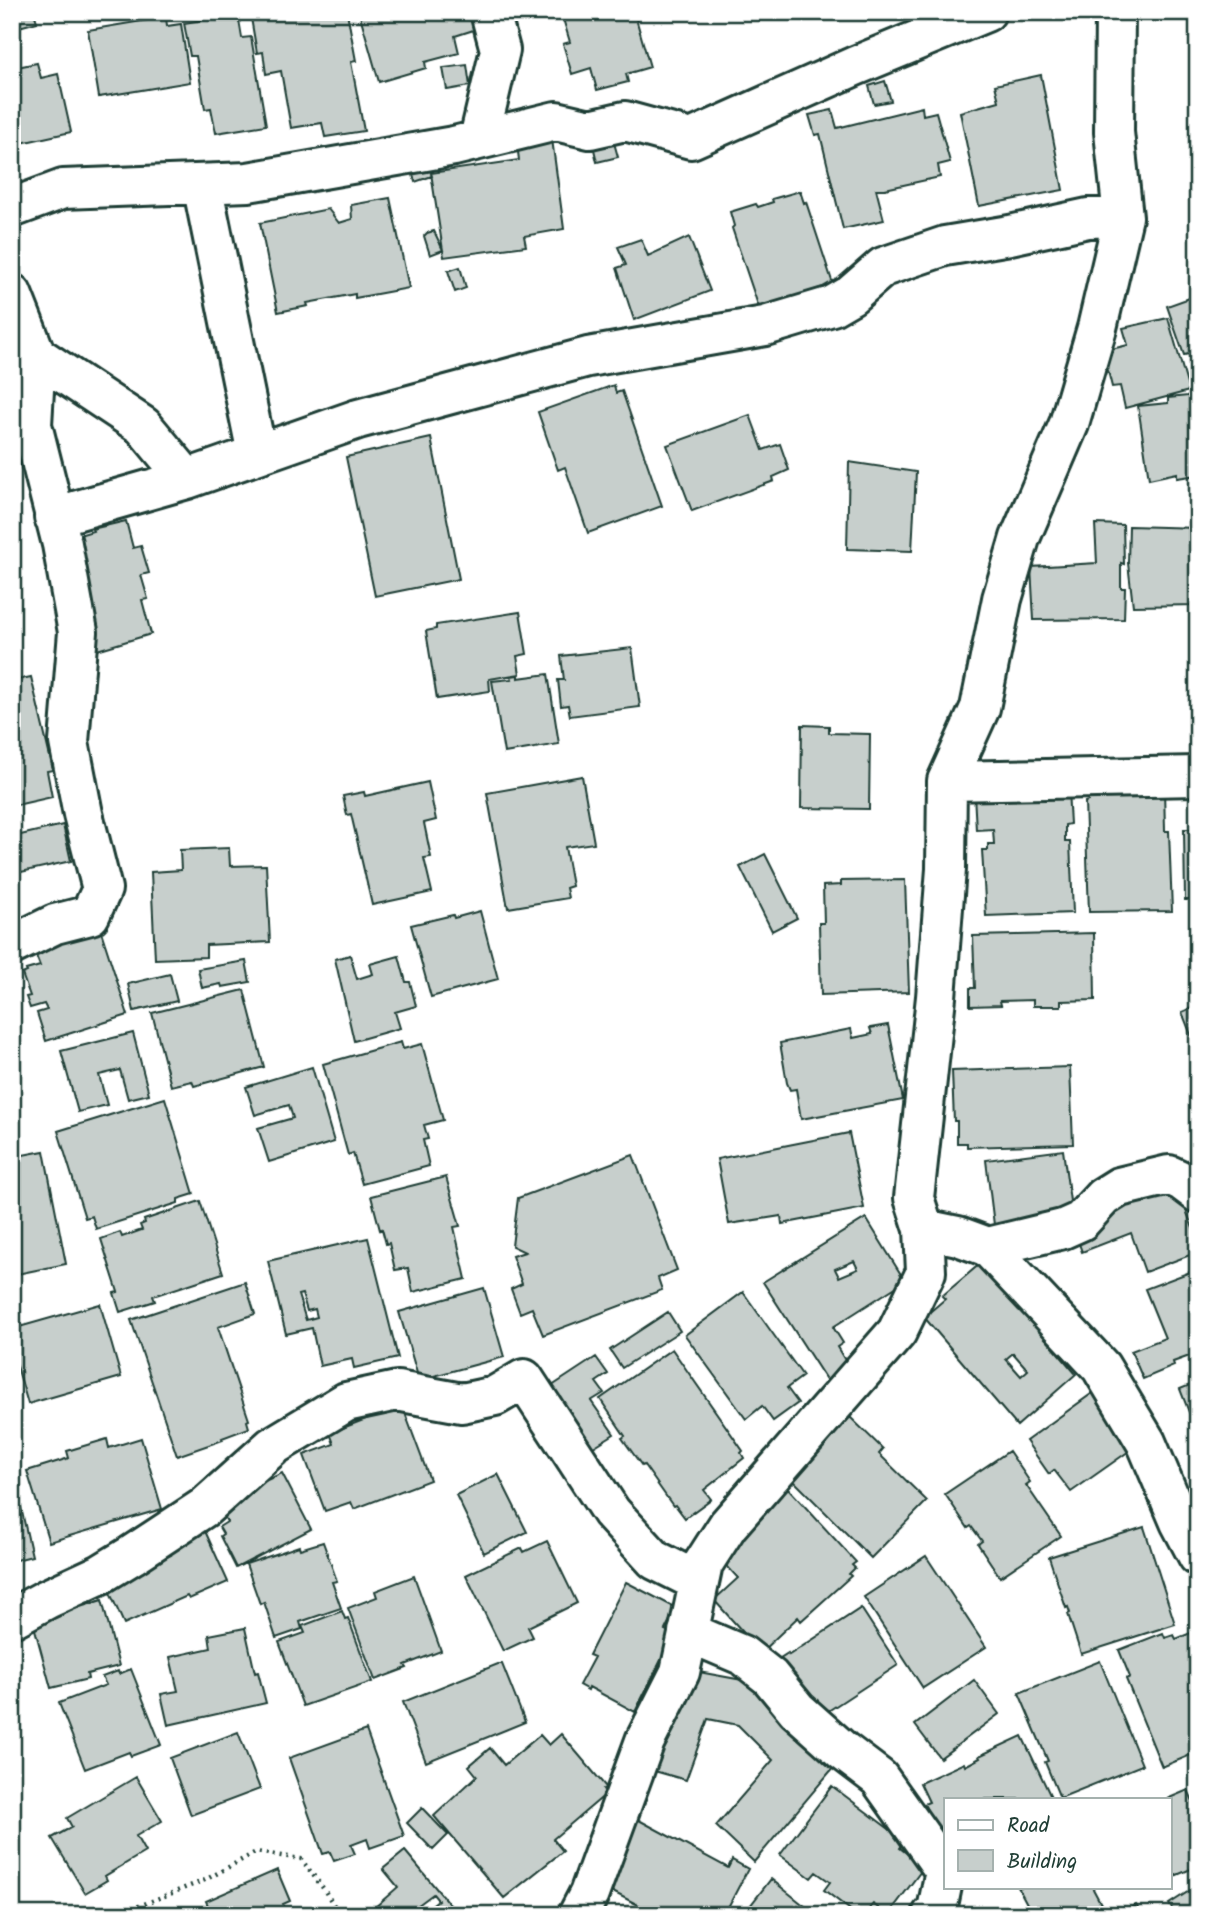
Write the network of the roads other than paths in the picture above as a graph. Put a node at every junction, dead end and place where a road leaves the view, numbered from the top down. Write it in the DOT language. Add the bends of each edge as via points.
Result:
graph roads {
  1 [pos="490,12"];
  2 [pos="986,12"];
  3 [pos="1115,12"];
  4 [pos="479,139"];
  5 [pos="202,184"];
  6 [pos="12,208"];
  7 [pos="1123,217"];
  8 [pos="12,294"];
  9 [pos="36,355"];
  10 [pos="257,454"];
  11 [pos="187,479"];
  12 [pos="54,517"];
  13 [pos="1198,776"];
  14 [pos="947,781"];
  15 [pos="12,945"];
  16 [pos="1198,1193"];
  17 [pos="924,1229"];
  18 [pos="988,1247"];
  19 [pos="1198,1556"];
  20 [pos="699,1582"];
  21 [pos="12,1618"];
  22 [pos="688,1632"];
  23 [pos="944,1870"];
  24 [pos="944,1876"];
  25 [pos="578,1915"];
  26 [pos="932,1915"];
  1 -- 4 [label="street" via="500,50"];
  2 -- 4 [label="street" via="691,139 625,121 590,128 556,121"];
  3 -- 7 [label="street" via="1114,132"];
  4 -- 5 [label="street" via="248,182"];
  5 -- 6 [label="street" via="63,189"];
  5 -- 10 [label="street"];
  7 -- 10 [label="street" via="1088,218 944,246 883,267 832,306 765,326 588,357 358,419"];
  7 -- 14 [label="street" via="1069,424 1020,537 980,708"];
  8 -- 9 [label="street"];
  9 -- 11 [label="street" via="143,426"];
  9 -- 12 [label="street" via="32,425"];
  10 -- 11 [label="street"];
  11 -- 12 [label="street"];
  12 -- 15 [label="street" via="78,632 69,742 102,889 90,915 55,924"];
  13 -- 14 [label="street"];
  14 -- 17 [label="street" via="939,972 914,1198"];
  16 -- 18 [label="street" via="1169,1175 1119,1187 1081,1221"];
  17 -- 18 [label="street"];
  17 -- 20 [label="street" via="926,1272 897,1332 728,1525 703,1564"];
  18 -- 19 [label="street" via="1101,1367 1146,1442"];
  20 -- 21 [label="street" via="655,1560 611,1511 524,1379 495,1396 461,1403 397,1391 346,1402 273,1446 205,1507 132,1555"];
  20 -- 22 [label="street"];
  22 -- 23 [label="street" via="741,1655 769,1677 806,1718 879,1778"];
  22 -- 25 [label="street" via="680,1672 645,1741"];
  24 -- 26 [label="street"];
}
